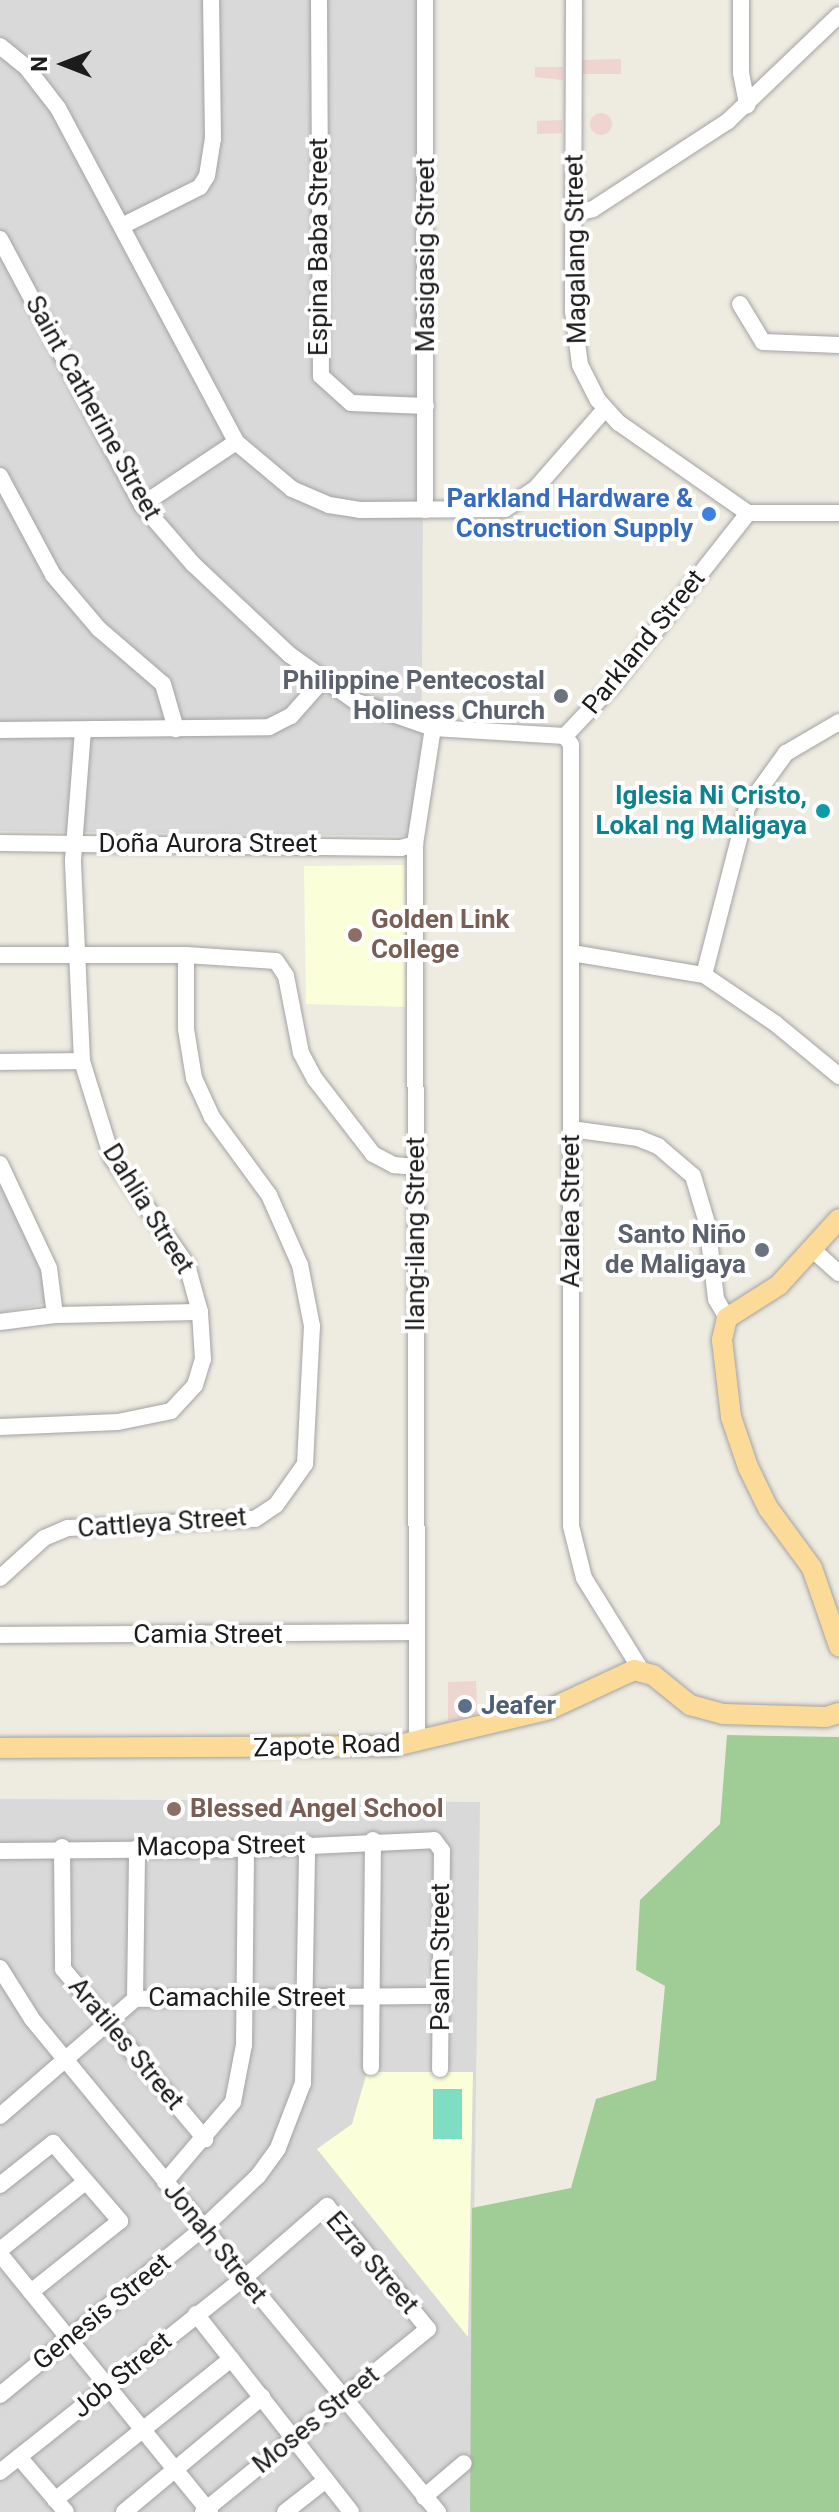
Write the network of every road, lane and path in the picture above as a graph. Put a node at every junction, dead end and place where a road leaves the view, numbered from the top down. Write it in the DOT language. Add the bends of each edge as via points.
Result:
graph roads {
  1 [pos="211,0"];
  2 [pos="319,0"];
  3 [pos="425,0"];
  4 [pos="574,0"];
  5 [pos="741,0"];
  6 [pos="839,15"];
  7 [pos="0,46"];
  8 [pos="747,105"];
  9 [pos="575,214"];
  10 [pos="122,226"];
  11 [pos="1,243"];
  12 [pos="740,304"];
  13 [pos="839,345"];
  14 [pos="426,406"];
  15 [pos="605,409"];
  16 [pos="236,442"];
  17 [pos="0,476"];
  18 [pos="142,505"];
  19 [pos="425,510"];
  20 [pos="748,513"];
  21 [pos="839,513"];
  22 [pos="322,681"];
  23 [pos="839,722"];
  24 [pos="433,728"];
  25 [pos="176,729"];
  26 [pos="0,730"];
  27 [pos="83,731"];
  28 [pos="565,736"];
  29 [pos="0,843"];
  30 [pos="74,843"];
  31 [pos="415,844"];
  32 [pos="572,953"];
  33 [pos="0,955"];
  34 [pos="78,955"];
  35 [pos="186,955"];
  36 [pos="704,975"];
  37 [pos="82,1061"];
  38 [pos="0,1062"];
  39 [pos="839,1076"];
  40 [pos="571,1129"];
  41 [pos="0,1164"];
  42 [pos="416,1167"];
  43 [pos="837,1225"];
  44 [pos="812,1249"];
  45 [pos="839,1273"];
  46 [pos="200,1312"];
  47 [pos="55,1315"];
  48 [pos="727,1318"];
  49 [pos="0,1322"];
  50 [pos="0,1427"];
  51 [pos="0,1578"];
  52 [pos="417,1632"];
  53 [pos="0,1635"];
  54 [pos="839,1646"];
  55 [pos="641,1670"];
  56 [pos="839,1713"];
  57 [pos="417,1742"];
  58 [pos="0,1748"];
  59 [pos="373,1840"];
  60 [pos="307,1844"];
  61 [pos="440,1844"];
  62 [pos="62,1847"];
  63 [pos="137,1848"];
  64 [pos="246,1849"];
  65 [pos="0,1851"];
  66 [pos="0,1968"];
  67 [pos="306,1996"];
  68 [pos="442,1996"];
  69 [pos="244,1997"];
  70 [pos="372,1998"];
  71 [pos="135,1999"];
  72 [pos="111,2022"];
  73 [pos="66,2061"];
  74 [pos="371,2067"];
  75 [pos="440,2069"];
  76 [pos="0,2116"];
  77 [pos="205,2139"];
  78 [pos="165,2182"];
  79 [pos="84,2183"];
  80 [pos="0,2185"];
  81 [pos="203,2228"];
  82 [pos="0,2252"];
  83 [pos="244,2278"];
  84 [pos="31,2292"];
  85 [pos="196,2314"];
  86 [pos="428,2329"];
  87 [pos="70,2339"];
  88 [pos="231,2359"];
  89 [pos="108,2387"];
  90 [pos="0,2395"];
  91 [pos="262,2397"];
  92 [pos="344,2399"];
  93 [pos="143,2430"];
  94 [pos="294,2437"];
  95 [pos="19,2457"];
  96 [pos="464,2463"];
  97 [pos="174,2469"];
  98 [pos="0,2472"];
  99 [pos="326,2480"];
  100 [pos="424,2497"];
  101 [pos="60,2506"];
  102 [pos="207,2511"];
  103 [pos="124,2512"];
  104 [pos="285,2512"];
  105 [pos="351,2512"];
  106 [pos="438,2512"];
  1 -- 10 [label="street" via="213,139 207,176 200,187"];
  2 -- 14 [label="street, Espina Baba Street" via="321,376 351,403"];
  3 -- 14 [label="street, Masigasig Street"];
  4 -- 9 [label="street, Magalang Street"];
  5 -- 8 [label="street" via="741,73"];
  6 -- 8 [label="street"];
  7 -- 10 [label="street" via="27,68 58,108"];
  8 -- 9 [label="street" via="593,209"];
  9 -- 15 [label="street, Magalang Street" via="575,345"];
  10 -- 16 [label="street"];
  11 -- 18 [label="street, Saint Catherine Street"];
  12 -- 13 [label="street" via="763,342"];
  14 -- 19 [label="street, Masigasig Street"];
  15 -- 19 [label="street" via="520,502 505,509"];
  15 -- 20 [label="street, Magalang Street"];
  16 -- 18 [label="street"];
  16 -- 19 [label="street" via="264,470 329,505"];
  17 -- 25 [label="street" via="60,584 99,629 163,684"];
  18 -- 22 [label="street, Saint Catherine Street" via="193,564"];
  20 -- 21 [label="street"];
  20 -- 28 [label="street, Parkland Street" via="612,686"];
  22 -- 24 [label="street, Saint Catherine Street" via="355,701"];
  22 -- 25 [label="street" via="291,716 269,727"];
  23 -- 36 [label="street" via="786,753 747,807"];
  24 -- 28 [label="street, Parkland Street"];
  24 -- 31 [label="street, Ilang-ilang Street"];
  25 -- 27 [label="street"];
  26 -- 27 [label="street"];
  27 -- 30 [label="street, Dahlia Street"];
  28 -- 32 [label="street, Azalea Street" via="571,745"];
  29 -- 30 [label="street, Doña Aurora Street"];
  30 -- 31 [label="street, Doña Aurora Street" via="401,848"];
  30 -- 34 [label="street, Dahlia Street"];
  31 -- 42 [label="street, Ilang-ilang Street"];
  32 -- 36 [label="street"];
  32 -- 40 [label="street, Azalea Street"];
  33 -- 34 [label="street"];
  34 -- 35 [label="street"];
  34 -- 37 [label="street, Dahlia Street"];
  35 -- 42 [label="street" via="257,958 282,967 293,1028 315,1079 373,1154 394,1165"];
  35 -- 51 [label="street, Cattleya Street" via="186,1029 194,1078 212,1117 269,1195 300,1265 312,1326 305,1464 276,1505 255,1519 68,1528 44,1538"];
  36 -- 39 [label="street"];
  37 -- 38 [label="street"];
  37 -- 46 [label="street, Dahlia Street" via="112,1158 187,1265"];
  40 -- 48 [label="street" via="638,1138 667,1152 693,1176 707,1223 716,1299"];
  40 -- 55 [label="street, Azalea Street" via="571,1526 584,1578"];
  41 -- 47 [label="street" via="49,1268"];
  42 -- 52 [label="street, Ilang-ilang Street"];
  43 -- 44 [label="main road"];
  44 -- 45 [label="street"];
  44 -- 48 [label="main road" via="779,1285"];
  46 -- 47 [label="street"];
  46 -- 50 [label="street, Dahlia Street" via="199,1372 186,1399 171,1411 118,1422"];
  47 -- 49 [label="street"];
  48 -- 54 [label="main road" via="722,1340 726,1390 738,1442 762,1498 812,1568"];
  52 -- 53 [label="street, Camia Street"];
  52 -- 57 [label="street, Ilang-ilang Street"];
  55 -- 56 [label="main road" via="680,1700 723,1714"];
  55 -- 57 [label="main road, Zapote Road" via="550,1709"];
  57 -- 58 [label="main road, Zapote Road" via="362,1748"];
  59 -- 60 [label="street, Macopa Street"];
  59 -- 61 [label="street, Macopa Street"];
  59 -- 70 [label="street"];
  60 -- 64 [label="street, Macopa Street"];
  60 -- 67 [label="street, Genesis Street"];
  61 -- 68 [label="street, Psalm Street"];
  62 -- 63 [label="street, Macopa Street"];
  62 -- 65 [label="street, Macopa Street"];
  62 -- 72 [label="street, Aratiles Street" via="63,1969"];
  63 -- 64 [label="street, Macopa Street"];
  63 -- 71 [label="street"];
  64 -- 69 [label="street"];
  66 -- 73 [label="street, Jonah Street" via="9,1990"];
  67 -- 69 [label="street, Camachile Street"];
  67 -- 70 [label="street, Camachile Street"];
  67 -- 81 [label="street, Genesis Street" via="303,2083 278,2148 258,2176"];
  68 -- 70 [label="street, Camachile Street"];
  68 -- 75 [label="street, Psalm Street"];
  69 -- 71 [label="street, Camachile Street"];
  69 -- 77 [label="street" via="244,2045 233,2102"];
  70 -- 74 [label="street"];
  71 -- 72 [label="street, Camachile Street"];
  72 -- 73 [label="street, Camachile Street"];
  72 -- 77 [label="street, Aratiles Street"];
  73 -- 76 [label="street, Camachile Street"];
  73 -- 78 [label="street, Jonah Street"];
  77 -- 78 [label="street"];
  78 -- 81 [label="street, Jonah Street"];
  79 -- 80 [label="street" via="53,2143"];
  79 -- 82 [label="street"];
  79 -- 84 [label="street" via="120,2221"];
  81 -- 83 [label="street, Jonah Street"];
  81 -- 87 [label="street, Genesis Street"];
  82 -- 84 [label="street"];
  83 -- 85 [label="street, Job Street"];
  83 -- 86 [label="street, Ezra Street" via="327,2206"];
  83 -- 92 [label="street, Jonah Street"];
  84 -- 87 [label="street"];
  85 -- 88 [label="street"];
  85 -- 89 [label="street, Job Street"];
  86 -- 92 [label="street, Moses Street"];
  87 -- 89 [label="street"];
  87 -- 90 [label="street, Genesis Street"];
  88 -- 91 [label="street"];
  88 -- 93 [label="street"];
  89 -- 93 [label="street"];
  89 -- 95 [label="street, Job Street"];
  91 -- 94 [label="street"];
  91 -- 97 [label="street"];
  92 -- 94 [label="street, Moses Street"];
  92 -- 100 [label="street, Jonah Street"];
  93 -- 97 [label="street"];
  93 -- 101 [label="street"];
  94 -- 99 [label="street"];
  94 -- 102 [label="street, Moses Street"];
  95 -- 98 [label="street, Job Street"];
  95 -- 101 [label="street"];
  96 -- 100 [label="street"];
  97 -- 102 [label="street"];
  97 -- 103 [label="street"];
  99 -- 104 [label="street"];
  99 -- 105 [label="street"];
  100 -- 106 [label="street, Jonah Street"];
}
